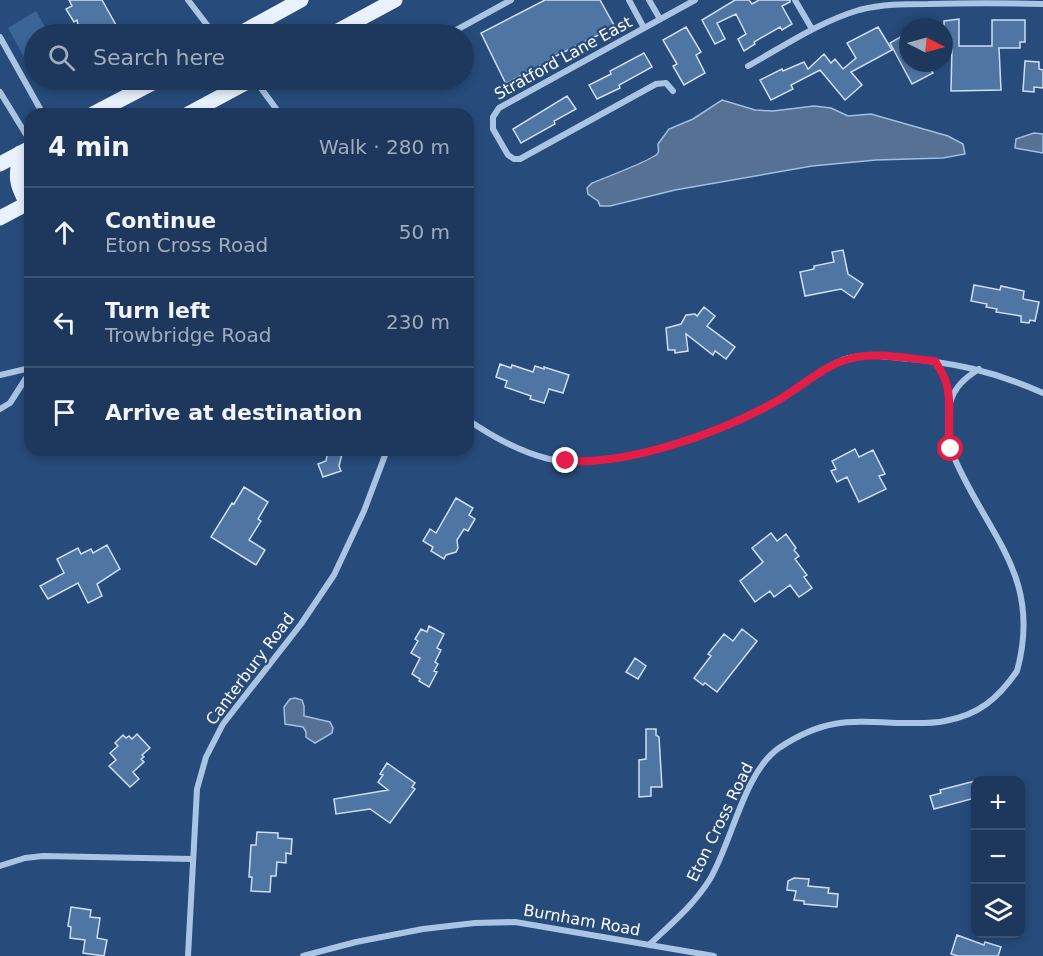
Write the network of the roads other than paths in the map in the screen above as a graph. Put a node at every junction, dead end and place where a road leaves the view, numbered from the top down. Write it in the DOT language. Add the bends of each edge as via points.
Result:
graph roads {
  1 [pos="188,0"];
  2 [pos="301,0"];
  3 [pos="395,0"];
  4 [pos="511,0"];
  5 [pos="629,0"];
  6 [pos="649,0"];
  7 [pos="695,0"];
  8 [pos="795,0"];
  9 [pos="1043,4"];
  10 [pos="660,19"];
  11 [pos="206,24"];
  12 [pos="257,24"];
  13 [pos="351,24"];
  14 [pos="467,24"];
  15 [pos="644,28"];
  16 [pos="812,30"];
  17 [pos="0,38"];
  18 [pos="748,66"];
  19 [pos="24,80"];
  20 [pos="29,90"];
  21 [pos="139,90"];
  22 [pos="232,90"];
  23 [pos="262,90"];
  24 [pos="673,91"];
  25 [pos="0,92"];
  26 [pos="40,108"];
  27 [pos="104,108"];
  28 [pos="199,108"];
  29 [pos="276,108"];
  30 [pos="24,141"];
  31 [pos="24,149"];
  32 [pos="24,156"];
  33 [pos="0,164"];
  34 [pos="24,196"];
  35 [pos="24,205"];
  36 [pos="0,218"];
  37 [pos="935,361"];
  38 [pos="979,369"];
  39 [pos="24,371"];
  40 [pos="0,375"];
  41 [pos="24,380"];
  42 [pos="1043,393"];
  43 [pos="0,409"];
  44 [pos="949,409"];
  45 [pos="474,424"];
  46 [pos="385,456"];
  47 [pos="1002,530"];
  48 [pos="1029,651"];
  49 [pos="192,859"];
  50 [pos="0,866"];
  51 [pos="649,945"];
  52 [pos="188,956"];
  53 [pos="303,956"];
  54 [pos="714,956"];
  1 -- 11 [label="street"];
  2 -- 12 [label="main road"];
  3 -- 13 [label="main road"];
  4 -- 14 [label="street"];
  5 -- 15 [label="street"];
  6 -- 10 [label="street"];
  7 -- 10 [label="street, Stratford Lane East"];
  8 -- 16 [label="street"];
  9 -- 16 [label="street" via="883,5"];
  10 -- 15 [label="street, Stratford Lane East"];
  15 -- 24 [label="street, Stratford Lane East" via="499,108 493,117 493,129 508,155 520,159 656,84 666,83"];
  16 -- 18 [label="street"];
  17 -- 19 [label="street"];
  20 -- 26 [label="street"];
  21 -- 27 [label="main road"];
  22 -- 28 [label="main road"];
  23 -- 29 [label="street"];
  25 -- 30 [label="street"];
  31 -- 33 [label="main road"];
  32 -- 34 [label="main road" via="16,179"];
  35 -- 36 [label="main road"];
  37 -- 38 [label="street"];
  37 -- 44 [label="street" via="947,383"];
  37 -- 45 [label="street" via="875,356 849,359 730,424 654,449 594,461 552,459 524,452"];
  38 -- 42 [label="street"];
  38 -- 44 [label="street" via="957,388"];
  39 -- 40 [label="street"];
  41 -- 43 [label="street" via="10,403"];
  44 -- 47 [label="street" via="947,430 953,454 969,486"];
  46 -- 49 [label="street, Canterbury Road" via="334,575 223,724 211,746 198,784"];
  48 -- 51 [label="street, Eton Cross Road" via="998,696 972,713 932,723 830,724 773,753 751,785 709,880 693,902"];
  49 -- 50 [label="street" via="50,855"];
  49 -- 52 [label="street, Canterbury Road"];
  51 -- 53 [label="street, Burnham Road" via="529,923 491,922 404,932"];
  51 -- 54 [label="street, Burnham Road"];
}
